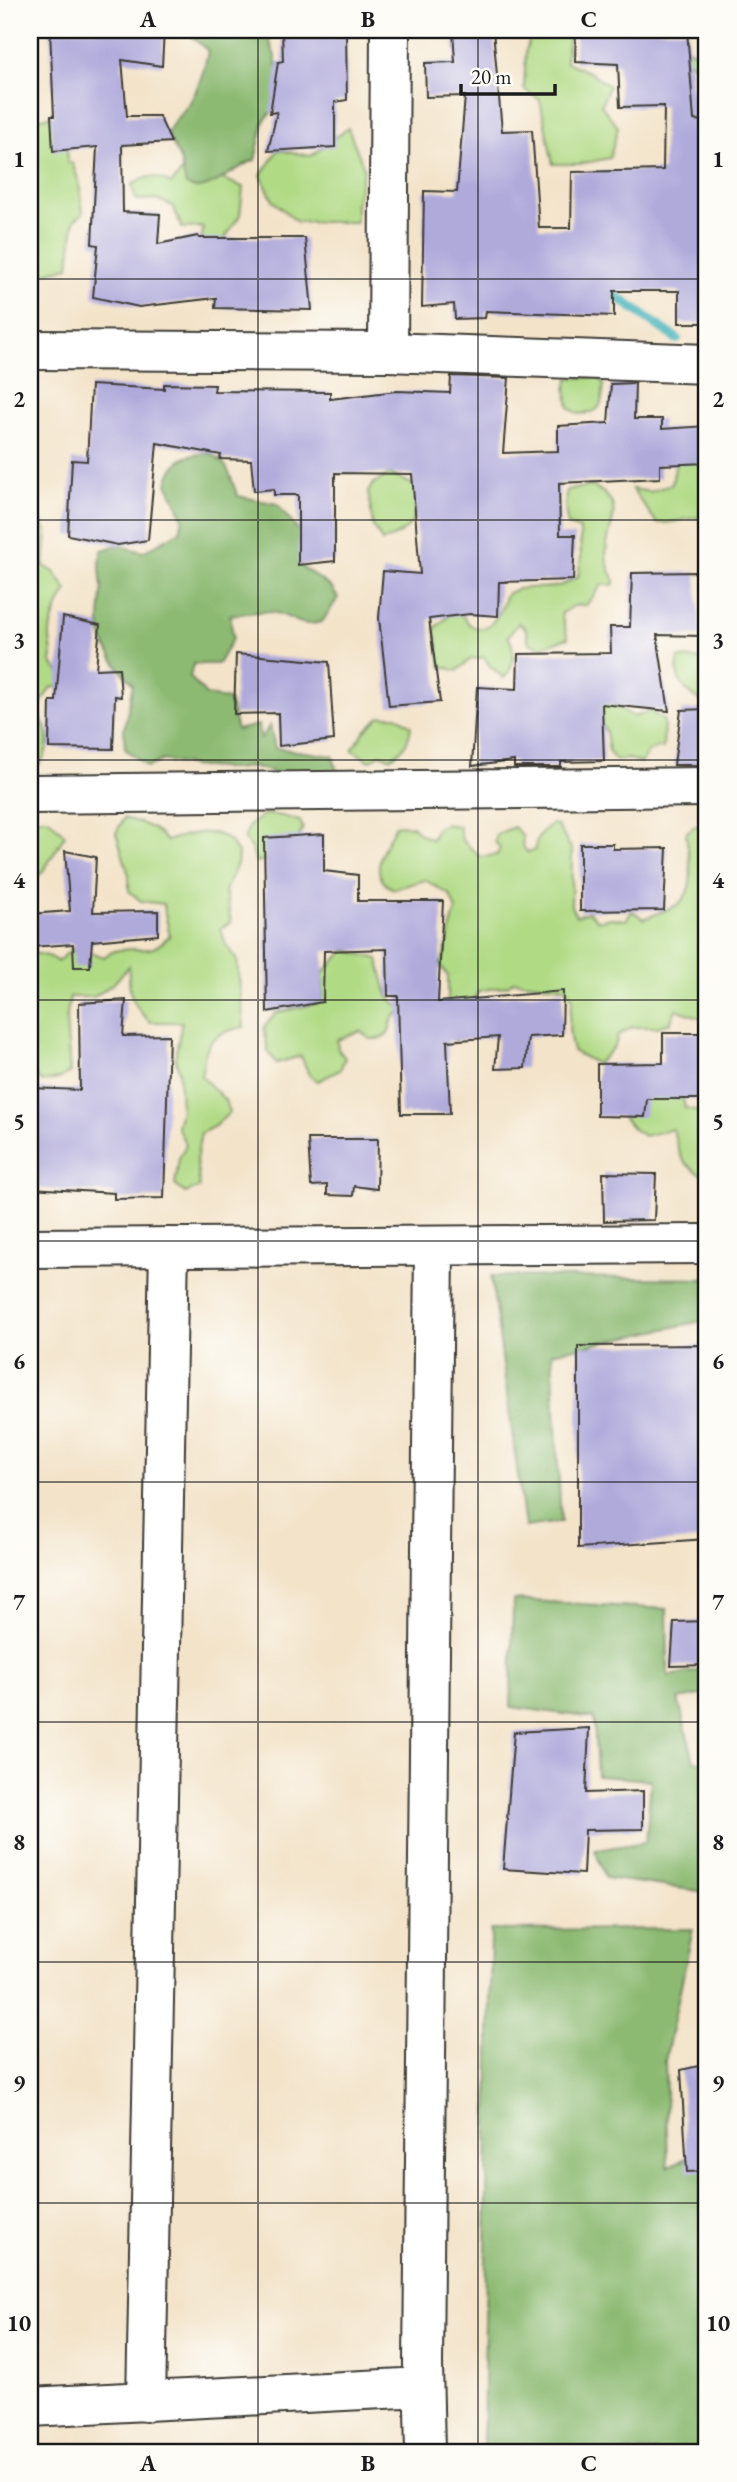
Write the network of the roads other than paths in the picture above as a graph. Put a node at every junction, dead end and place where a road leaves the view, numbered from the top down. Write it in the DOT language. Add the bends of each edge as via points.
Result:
graph roads {
  1 [pos="390,30"];
  2 [pos="30,350"];
  3 [pos="388,352"];
  4 [pos="707,364"];
  5 [pos="707,787"];
  6 [pos="30,794"];
  7 [pos="707,1244"];
  8 [pos="434,1246"];
  9 [pos="169,1247"];
  10 [pos="30,1248"];
  11 [pos="423,2387"];
  12 [pos="146,2402"];
  13 [pos="30,2407"];
  14 [pos="425,2452"];
  1 -- 3 [label="street"];
  2 -- 3 [label="street"];
  3 -- 4 [label="street"];
  5 -- 6 [label="street"];
  7 -- 8 [label="street"];
  8 -- 9 [label="street"];
  8 -- 11 [label="street"];
  9 -- 10 [label="street"];
  9 -- 12 [label="street"];
  11 -- 12 [label="street"];
  11 -- 14 [label="street"];
  12 -- 13 [label="street"];
}
